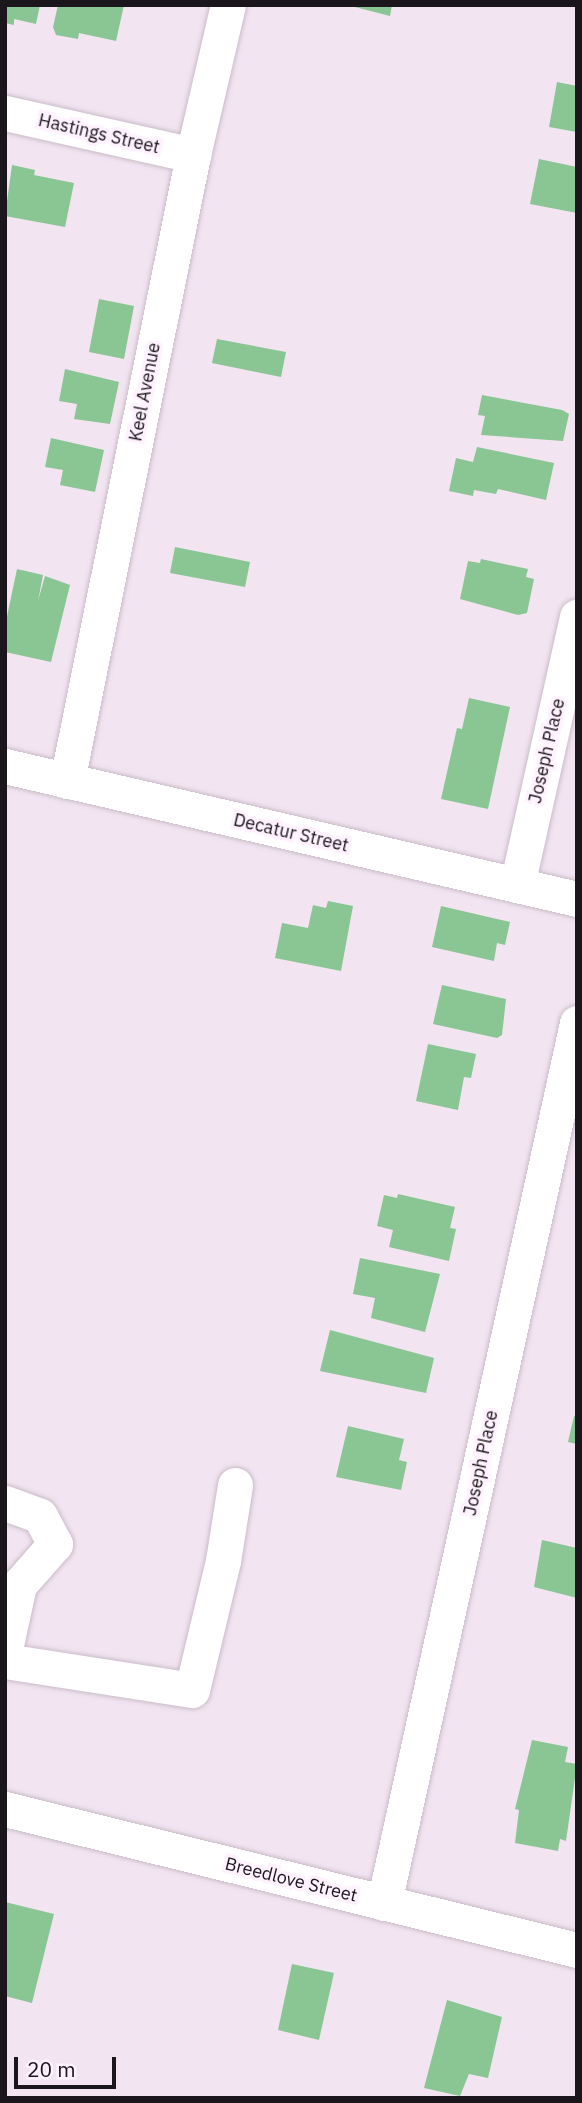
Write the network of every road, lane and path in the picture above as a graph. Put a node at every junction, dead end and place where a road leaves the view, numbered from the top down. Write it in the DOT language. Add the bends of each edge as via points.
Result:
graph roads {
  1 [pos="228,5"];
  2 [pos="5,113"];
  3 [pos="193,155"];
  4 [pos="577,617"];
  5 [pos="5,766"];
  6 [pos="67,781"];
  7 [pos="517,885"];
  8 [pos="577,899"];
  9 [pos="577,1023"];
  10 [pos="235,1485"];
  11 [pos="5,1503"];
  12 [pos="5,1649"];
  13 [pos="5,1661"];
  14 [pos="5,1809"];
  15 [pos="384,1903"];
  16 [pos="577,1950"];
  1 -- 3 [label="street, Keel Avenue"];
  2 -- 3 [label="street, Hastings Street"];
  3 -- 6 [label="street, Keel Avenue"];
  4 -- 7 [label="street, Joseph Place"];
  5 -- 6 [label="street, Decatur Street"];
  6 -- 7 [label="street, Decatur Street"];
  7 -- 8 [label="street, Decatur Street"];
  9 -- 15 [label="street, Joseph Place"];
  10 -- 13 [label="street" via="223,1561 192,1690"];
  11 -- 12 [label="street" via="40,1516 55,1544 19,1585"];
  14 -- 15 [label="street, Breedlove Street"];
  15 -- 16 [label="street, Breedlove Street"];
}
